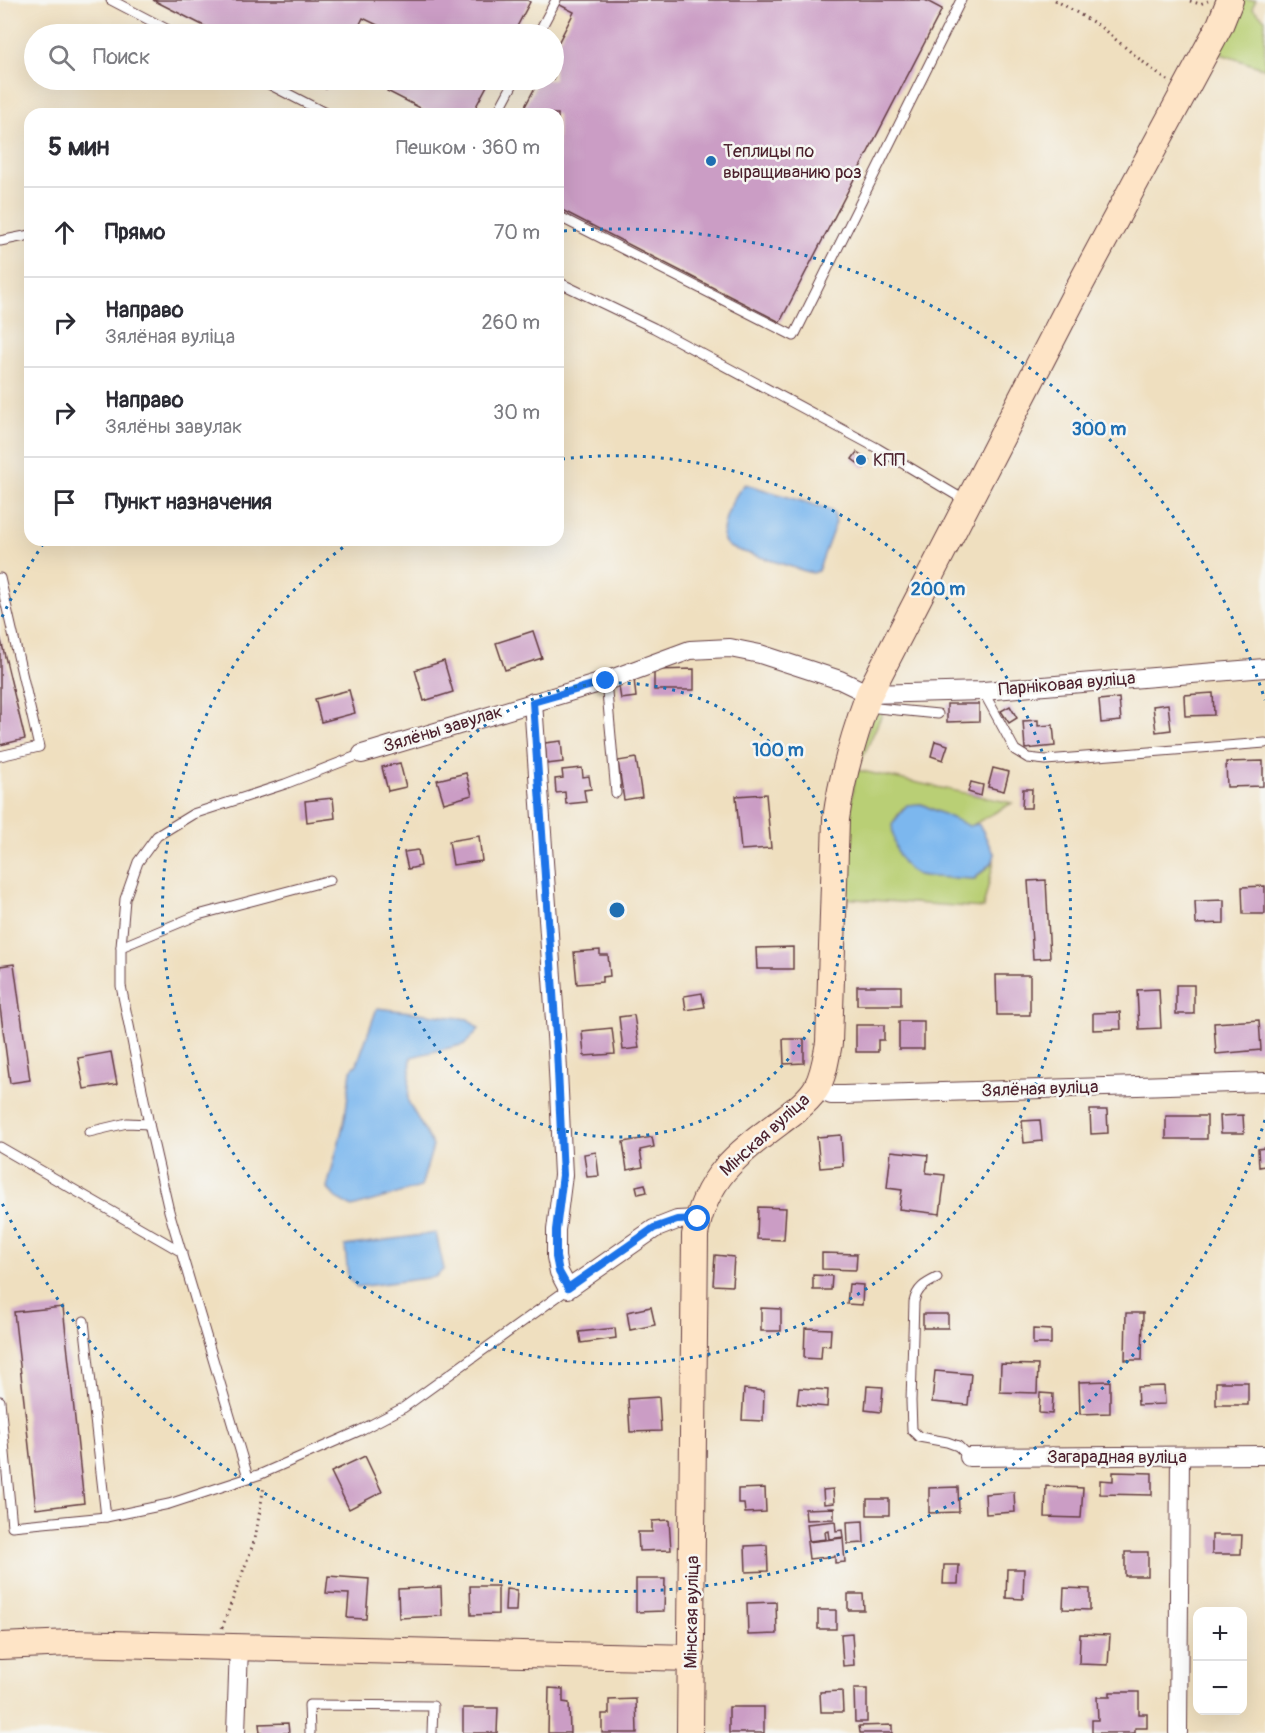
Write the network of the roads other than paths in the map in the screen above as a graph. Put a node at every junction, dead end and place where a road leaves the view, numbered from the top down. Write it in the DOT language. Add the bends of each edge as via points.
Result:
graph roads {
  1 [pos="111,0"];
  2 [pos="556,0"];
  3 [pos="961,0"];
  4 [pos="1230,0"];
  5 [pos="157,24"];
  6 [pos="543,24"];
  7 [pos="280,90"];
  8 [pos="510,90"];
  9 [pos="314,108"];
  10 [pos="500,108"];
  11 [pos="564,219"];
  12 [pos="24,236"];
  13 [pos="0,241"];
  14 [pos="564,285"];
  15 [pos="968,503"];
  16 [pos="0,578"];
  17 [pos="1265,668"];
  18 [pos="606,681"];
  19 [pos="982,691"];
  20 [pos="533,702"];
  21 [pos="864,706"];
  22 [pos="938,714"];
  23 [pos="1265,743"];
  24 [pos="362,754"];
  25 [pos="0,756"];
  26 [pos="616,793"];
  27 [pos="330,880"];
  28 [pos="121,947"];
  29 [pos="1265,1082"];
  30 [pos="816,1089"];
  31 [pos="149,1125"];
  32 [pos="89,1132"];
  33 [pos="0,1147"];
  34 [pos="698,1219"];
  35 [pos="182,1252"];
  36 [pos="937,1278"];
  37 [pos="568,1288"];
  38 [pos="84,1320"];
  39 [pos="0,1401"];
  40 [pos="1265,1455"];
  41 [pos="969,1457"];
  42 [pos="1180,1457"];
  43 [pos="248,1477"];
  44 [pos="106,1517"];
  45 [pos="0,1646"];
  46 [pos="239,1647"];
  47 [pos="692,1658"];
  48 [pos="236,1733"];
  49 [pos="310,1733"];
  50 [pos="432,1733"];
  51 [pos="690,1733"];
  52 [pos="1178,1733"];
  1 -- 5 [label="lane"];
  2 -- 6 [label="lane"];
  3 -- 11 [label="lane" via="794,336"];
  4 -- 15 [label="street, Мінская вуліца"];
  7 -- 9 [label="lane"];
  8 -- 10 [label="lane"];
  12 -- 13 [label="lane"];
  14 -- 15 [label="lane" via="877,448"];
  15 -- 21 [label="street, Мінская вуліца"];
  16 -- 25 [label="lane" via="39,747"];
  17 -- 19 [label="street, Парніковая вуліца"];
  18 -- 20 [label="street, Зялёны завулак"];
  18 -- 21 [label="street, Зялёны завулак" via="690,650 729,648 840,680"];
  18 -- 26 [label="lane"];
  19 -- 21 [label="street, Парніковая вуліца"];
  19 -- 23 [label="lane" via="1015,750 1028,758 1046,760"];
  20 -- 24 [label="street, Зялёны завулак"];
  20 -- 37 [label="street" via="563,1164 556,1257"];
  21 -- 22 [label="lane"];
  21 -- 30 [label="street, Мінская вуліца" via="840,785 829,1043"];
  24 -- 28 [label="lane" via="193,814 157,836 138,862 125,899"];
  27 -- 28 [label="lane" via="198,915"];
  28 -- 31 [label="lane" via="121,986"];
  29 -- 30 [label="street, Зялёная вуліца" via="843,1095"];
  30 -- 34 [label="street, Мінская вуліца" via="728,1166 712,1184"];
  31 -- 32 [label="lane" via="127,1123"];
  31 -- 35 [label="lane"];
  33 -- 35 [label="lane"];
  34 -- 37 [label="street" via="677,1220 654,1228"];
  34 -- 47 [label="street, Мінская вуліца"];
  35 -- 43 [label="lane"];
  36 -- 41 [label="lane" via="923,1284 914,1302 912,1430 919,1437 958,1446"];
  37 -- 43 [label="lane" via="403,1408 359,1431"];
  38 -- 44 [label="lane"];
  39 -- 44 [label="lane" via="12,1526"];
  40 -- 42 [label="street, Загарадная вуліца"];
  41 -- 42 [label="street, Загарадная вуліца"];
  42 -- 52 [label="street"];
  43 -- 44 [label="lane" via="169,1504"];
  45 -- 46 [label="street" via="71,1643"];
  46 -- 47 [label="street"];
  46 -- 48 [label="street"];
  47 -- 51 [label="street, Мінская вуліца"];
  49 -- 50 [label="lane" via="309,1705 433,1706"];
}
